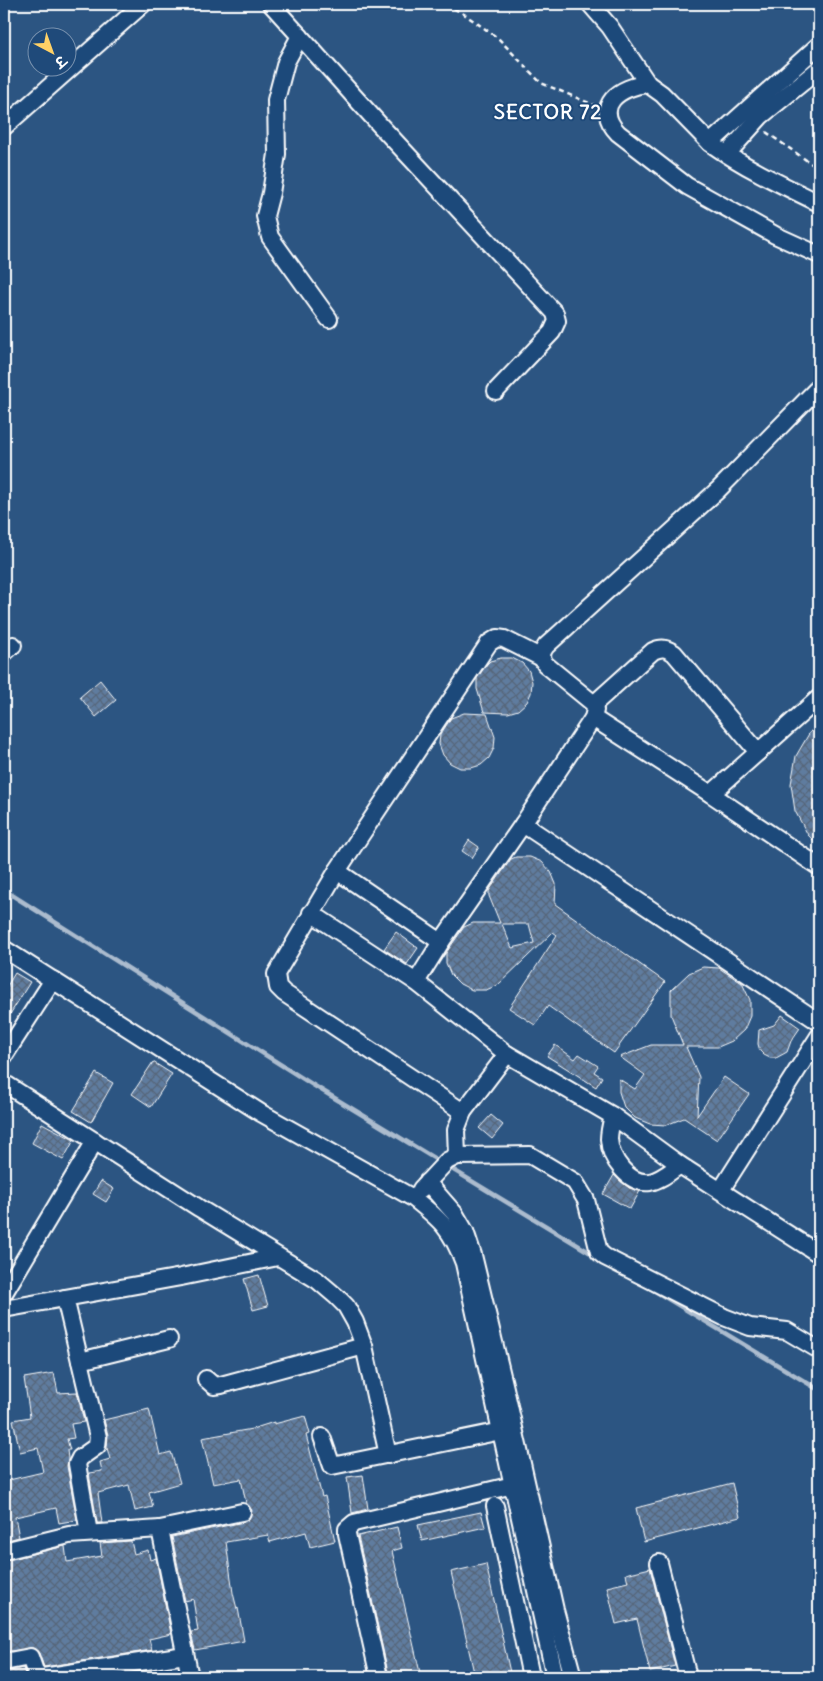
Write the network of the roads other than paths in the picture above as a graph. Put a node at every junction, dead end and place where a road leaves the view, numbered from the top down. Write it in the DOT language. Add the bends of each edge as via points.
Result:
graph roads {
  1 [pos="143,4"];
  2 [pos="271,4"];
  3 [pos="590,4"];
  4 [pos="300,36"];
  5 [pos="817,52"];
  6 [pos="819,69"];
  7 [pos="648,84"];
  8 [pos="4,127"];
  9 [pos="710,143"];
  10 [pos="727,154"];
  11 [pos="819,203"];
  12 [pos="819,255"];
  13 [pos="329,319"];
  14 [pos="819,387"];
  15 [pos="496,391"];
  16 [pos="542,658"];
  17 [pos="819,698"];
  18 [pos="593,711"];
  19 [pos="758,752"];
  20 [pos="710,794"];
  21 [pos="523,824"];
  22 [pos="819,868"];
  23 [pos="336,871"];
  24 [pos="311,913"];
  25 [pos="441,942"];
  26 [pos="4,950"];
  27 [pos="53,980"];
  28 [pos="416,982"];
  29 [pos="819,1022"];
  30 [pos="819,1036"];
  31 [pos="507,1054"];
  32 [pos="4,1056"];
  33 [pos="4,1083"];
  34 [pos="463,1112"];
  35 [pos="613,1116"];
  36 [pos="95,1141"];
  37 [pos="680,1165"];
  38 [pos="442,1167"];
  39 [pos="721,1190"];
  40 [pos="413,1198"];
  41 [pos="819,1254"];
  42 [pos="278,1257"];
  43 [pos="4,1293"];
  44 [pos="65,1298"];
  45 [pos="4,1309"];
  46 [pos="169,1338"];
  47 [pos="364,1346"];
  48 [pos="819,1350"];
  49 [pos="80,1361"];
  50 [pos="206,1379"];
  51 [pos="501,1431"];
  52 [pos="322,1437"];
  53 [pos="388,1455"];
  54 [pos="513,1485"];
  55 [pos="495,1506"];
  56 [pos="242,1512"];
  57 [pos="160,1529"];
  58 [pos="89,1533"];
  59 [pos="4,1551"];
  60 [pos="659,1563"];
  61 [pos="185,1655"];
  62 [pos="4,1662"];
  63 [pos="37,1677"];
  64 [pos="43,1677"];
  65 [pos="190,1677"];
  66 [pos="379,1677"];
  67 [pos="531,1677"];
  68 [pos="555,1677"];
  69 [pos="573,1677"];
  70 [pos="688,1677"];
  1 -- 8 [label="street"];
  2 -- 4 [label="street"];
  3 -- 7 [label="street" via="610,27"];
  4 -- 13 [label="street" via="286,62 276,100 277,154 265,216 270,237"];
  4 -- 15 [label="street" via="556,313 557,321 552,332"];
  5 -- 9 [label="street"];
  6 -- 10 [label="street" via="761,116"];
  7 -- 9 [label="street"];
  7 -- 12 [label="street" via="636,85 615,97 607,110 611,126 687,186"];
  9 -- 10 [label="street"];
  10 -- 11 [label="street"];
  14 -- 16 [label="street" via="718,490 546,646"];
  16 -- 18 [label="street"];
  16 -- 23 [label="street" via="504,639 497,638 489,643"];
  17 -- 19 [label="street"];
  18 -- 19 [label="street" via="653,651 668,649"];
  18 -- 20 [label="street"];
  18 -- 21 [label="street"];
  19 -- 20 [label="street"];
  20 -- 22 [label="street"];
  21 -- 25 [label="street"];
  21 -- 29 [label="street"];
  23 -- 24 [label="street"];
  23 -- 25 [label="street"];
  24 -- 28 [label="street"];
  24 -- 34 [label="street" via="276,974 278,987"];
  25 -- 28 [label="street"];
  26 -- 27 [label="street"];
  27 -- 32 [label="street"];
  27 -- 40 [label="street" via="261,1113"];
  28 -- 31 [label="street"];
  30 -- 39 [label="street"];
  31 -- 34 [label="street"];
  31 -- 35 [label="street"];
  33 -- 36 [label="street"];
  34 -- 38 [label="street"];
  35 -- 37 [label="street"];
  35 -- 37 [label="street" via="609,1140 612,1154 623,1172 640,1182 650,1182"];
  36 -- 42 [label="street"];
  36 -- 43 [label="street"];
  37 -- 39 [label="street"];
  38 -- 40 [label="street"];
  38 -- 48 [label="street" via="530,1155 575,1182 586,1200 599,1252 605,1257 724,1317 750,1326 787,1331"];
  38 -- 69 [label="street" via="455,1214 473,1255"];
  39 -- 41 [label="street"];
  40 -- 51 [label="street" via="451,1233 464,1263"];
  42 -- 44 [label="street"];
  42 -- 47 [label="street" via="317,1280 346,1306"];
  44 -- 45 [label="street"];
  44 -- 49 [label="street"];
  46 -- 49 [label="street"];
  47 -- 50 [label="street" via="221,1385 214,1386"];
  47 -- 53 [label="street"];
  49 -- 58 [label="street" via="98,1437 97,1446 77,1464"];
  51 -- 53 [label="street"];
  51 -- 54 [label="street"];
  52 -- 53 [label="street" via="332,1466"];
  54 -- 66 [label="street" via="354,1523 347,1529"];
  54 -- 68 [label="street"];
  55 -- 67 [label="street"];
  56 -- 57 [label="street"];
  57 -- 58 [label="street"];
  57 -- 61 [label="street"];
  58 -- 59 [label="street"];
  60 -- 70 [label="street"];
  61 -- 64 [label="street"];
  61 -- 65 [label="street"];
  62 -- 63 [label="street" via="30,1657"];
}
